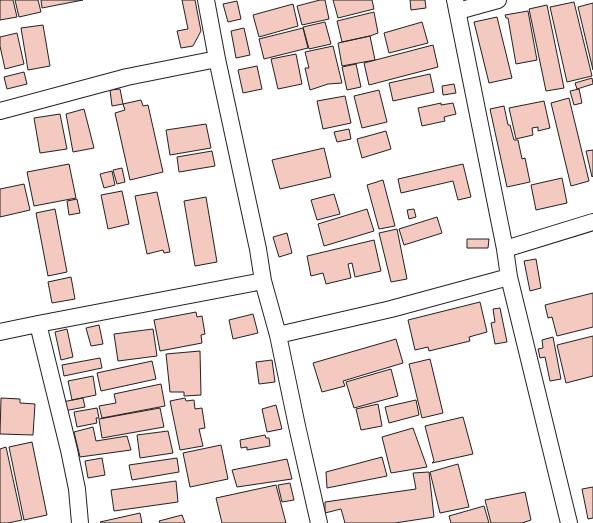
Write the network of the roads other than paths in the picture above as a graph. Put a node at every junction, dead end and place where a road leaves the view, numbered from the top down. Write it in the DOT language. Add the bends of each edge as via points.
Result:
graph roads {
  1 [pos="206,0"];
  2 [pos="498,0"];
  3 [pos="456,5"];
  4 [pos="217,59"];
  5 [pos="0,111"];
  6 [pos="593,222"];
  7 [pos="504,249"];
  8 [pos="509,277"];
  9 [pos="263,281"];
  10 [pos="38,324"];
  11 [pos="0,332"];
  12 [pos="278,335"];
  13 [pos="80,523"];
  14 [pos="319,523"];
  15 [pos="569,523"];
  1 -- 4 [label="street"];
  2 -- 3 [label="street"];
  3 -- 7 [label="street"];
  4 -- 5 [label="street" via="127,76"];
  4 -- 9 [label="street"];
  6 -- 7 [label="street"];
  7 -- 8 [label="street"];
  8 -- 12 [label="street" via="391,309"];
  8 -- 15 [label="street"];
  9 -- 10 [label="street"];
  9 -- 12 [label="street"];
  10 -- 11 [label="street"];
  10 -- 13 [label="street" via="77,489"];
  12 -- 14 [label="street"];
}
